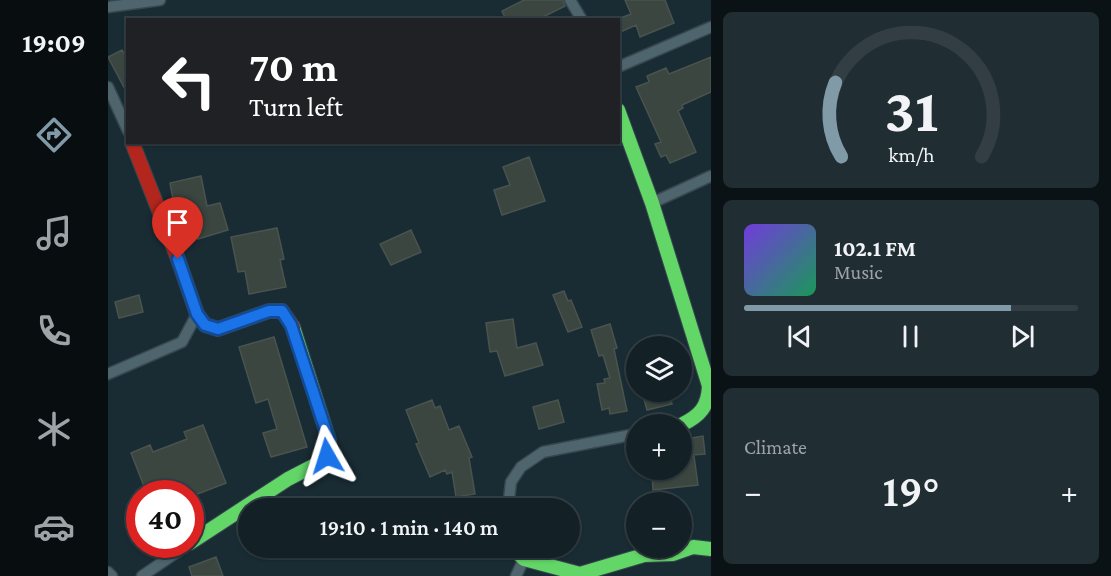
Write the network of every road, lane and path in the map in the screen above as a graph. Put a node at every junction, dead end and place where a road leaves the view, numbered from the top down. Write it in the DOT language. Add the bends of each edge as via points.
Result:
graph roads {
  1 [pos="160,0"];
  2 [pos="570,0"];
  3 [pos="108,7"];
  4 [pos="581,18"];
  5 [pos="711,27"];
  6 [pos="620,66"];
  7 [pos="108,87"];
  8 [pos="620,115"];
  9 [pos="126,127"];
  10 [pos="133,144"];
  11 [pos="711,176"];
  12 [pos="652,203"];
  13 [pos="197,314"];
  14 [pos="108,374"];
  15 [pos="692,420"];
  16 [pos="626,436"];
  17 [pos="509,498"];
  18 [pos="204,535"];
  19 [pos="711,549"];
  20 [pos="169,558"];
  21 [pos="524,559"];
  22 [pos="108,572"];
  23 [pos="112,576"];
  24 [pos="142,576"];
  25 [pos="516,576"];
  1 -- 3 [label="street"];
  2 -- 4 [label="street"];
  5 -- 6 [label="street"];
  7 -- 9 [label="street"];
  8 -- 12 [label="street"];
  10 -- 13 [label="street"];
  11 -- 12 [label="street"];
  12 -- 15 [label="street" via="709,386 709,401"];
  13 -- 14 [label="street" via="182,342"];
  13 -- 18 [label="street" via="205,325 218,329 269,311 282,311 291,325 329,440 327,456 320,463 288,479"];
  16 -- 17 [label="street" via="543,452 521,467 511,482"];
  19 -- 21 [label="street" via="693,547 674,554 644,555 580,574"];
  20 -- 24 [label="street"];
  21 -- 25 [label="street"];
  22 -- 23 [label="street"];
}
